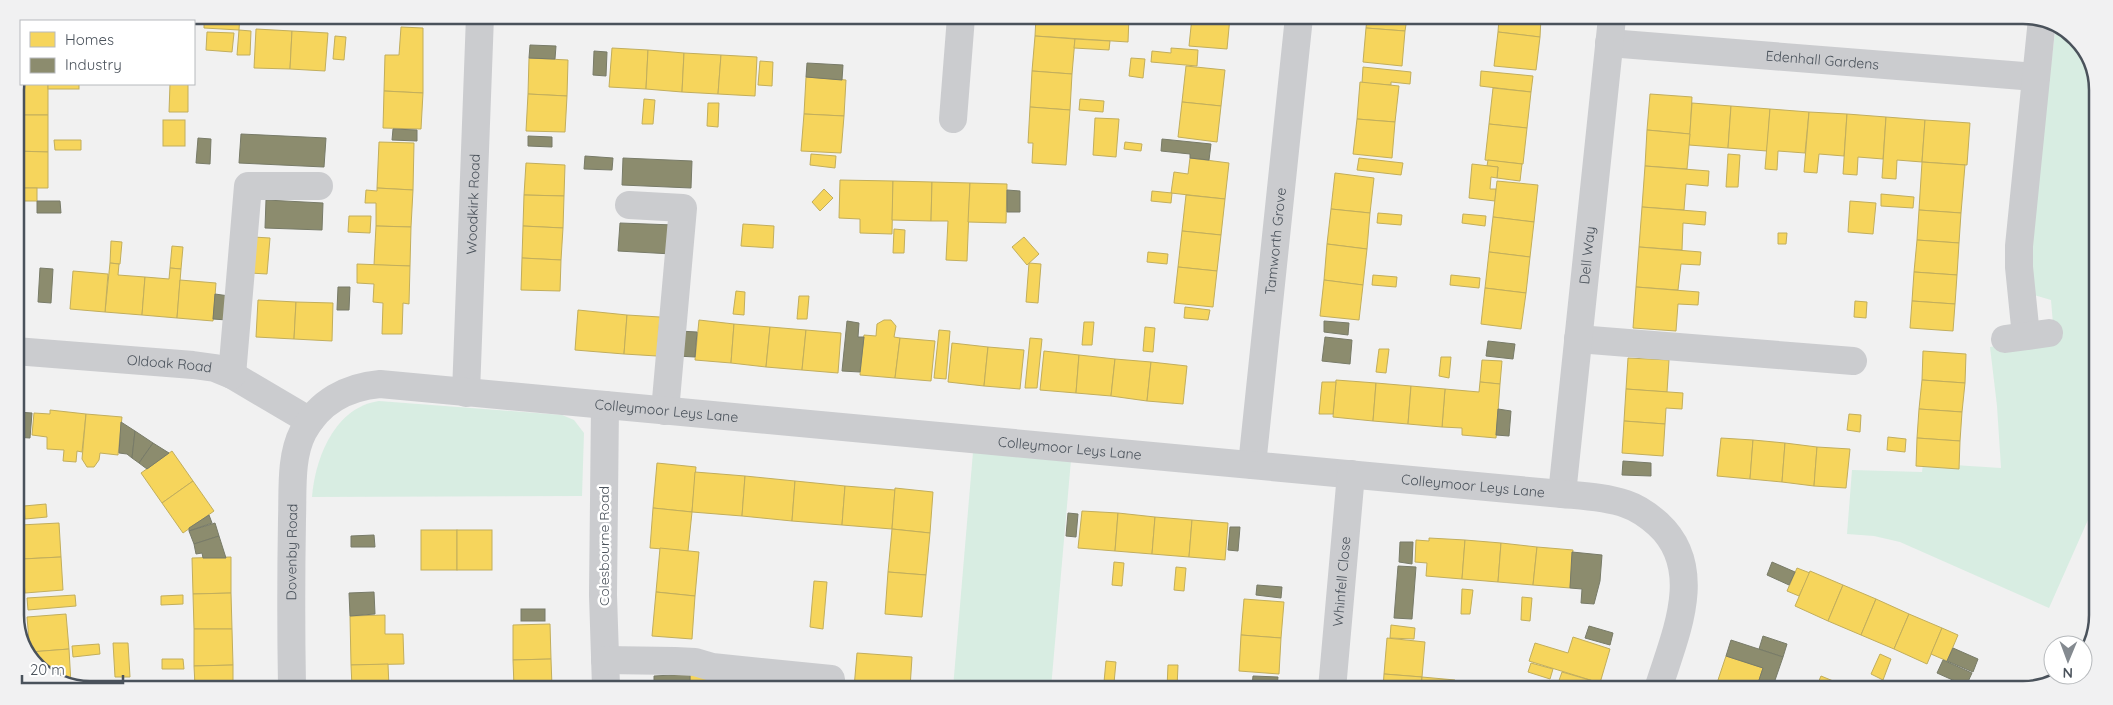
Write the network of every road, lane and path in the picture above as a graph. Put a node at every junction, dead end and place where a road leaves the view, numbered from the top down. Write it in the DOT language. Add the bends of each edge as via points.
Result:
graph roads {
  1 [pos="480,24"];
  2 [pos="960,24"];
  3 [pos="1298,24"];
  4 [pos="2041,26"];
  5 [pos="1611,30"];
  6 [pos="2036,77"];
  7 [pos="953,119"];
  8 [pos="319,186"];
  9 [pos="629,205"];
  10 [pos="2027,336"];
  11 [pos="1578,339"];
  12 [pos="24,352"];
  13 [pos="1853,361"];
  14 [pos="232,376"];
  15 [pos="466,393"];
  16 [pos="605,405"];
  17 [pos="664,411"];
  18 [pos="310,421"];
  19 [pos="1252,465"];
  20 [pos="1351,474"];
  21 [pos="1562,494"];
  22 [pos="605,660"];
  23 [pos="831,679"];
  24 [pos="292,681"];
  25 [pos="606,681"];
  26 [pos="1333,681"];
  27 [pos="1661,681"];
  1 -- 15 [label="street, Woodkirk Road"];
  2 -- 7 [label="street"];
  3 -- 19 [label="street, Tamworth Grove"];
  4 -- 6 [label="street"];
  5 -- 6 [label="street, Edenhall Gardens"];
  5 -- 11 [label="street, Dell Way"];
  6 -- 10 [label="street" via="2019,267"];
  8 -- 14 [label="street" via="248,186"];
  9 -- 17 [label="street" via="683,208"];
  11 -- 13 [label="street"];
  11 -- 21 [label="street, Dell Way"];
  12 -- 14 [label="street, Oldoak Road" via="193,365 214,368"];
  14 -- 18 [label="street, Oldoak Road"];
  15 -- 16 [label="street, Colleymoor Leys Lane"];
  15 -- 18 [label="street, Colleymoor Leys Lane" via="380,384 364,386 338,395"];
  16 -- 17 [label="street, Colleymoor Leys Lane"];
  16 -- 22 [label="street, Colesbourne Road"];
  17 -- 19 [label="street, Colleymoor Leys Lane"];
  18 -- 24 [label="street, Dovenby Road" via="302,434 294,475 290,609"];
  19 -- 20 [label="street, Colleymoor Leys Lane"];
  20 -- 21 [label="street, Colleymoor Leys Lane"];
  20 -- 26 [label="street, Whinfell Close"];
  21 -- 27 [label="street, Colleymoor Leys Lane" via="1626,504 1642,511 1666,532 1674,544 1682,565 1685,588 1678,626"];
  22 -- 23 [label="street" via="695,662 712,667"];
  22 -- 25 [label="street, Colesbourne Road"];
}
